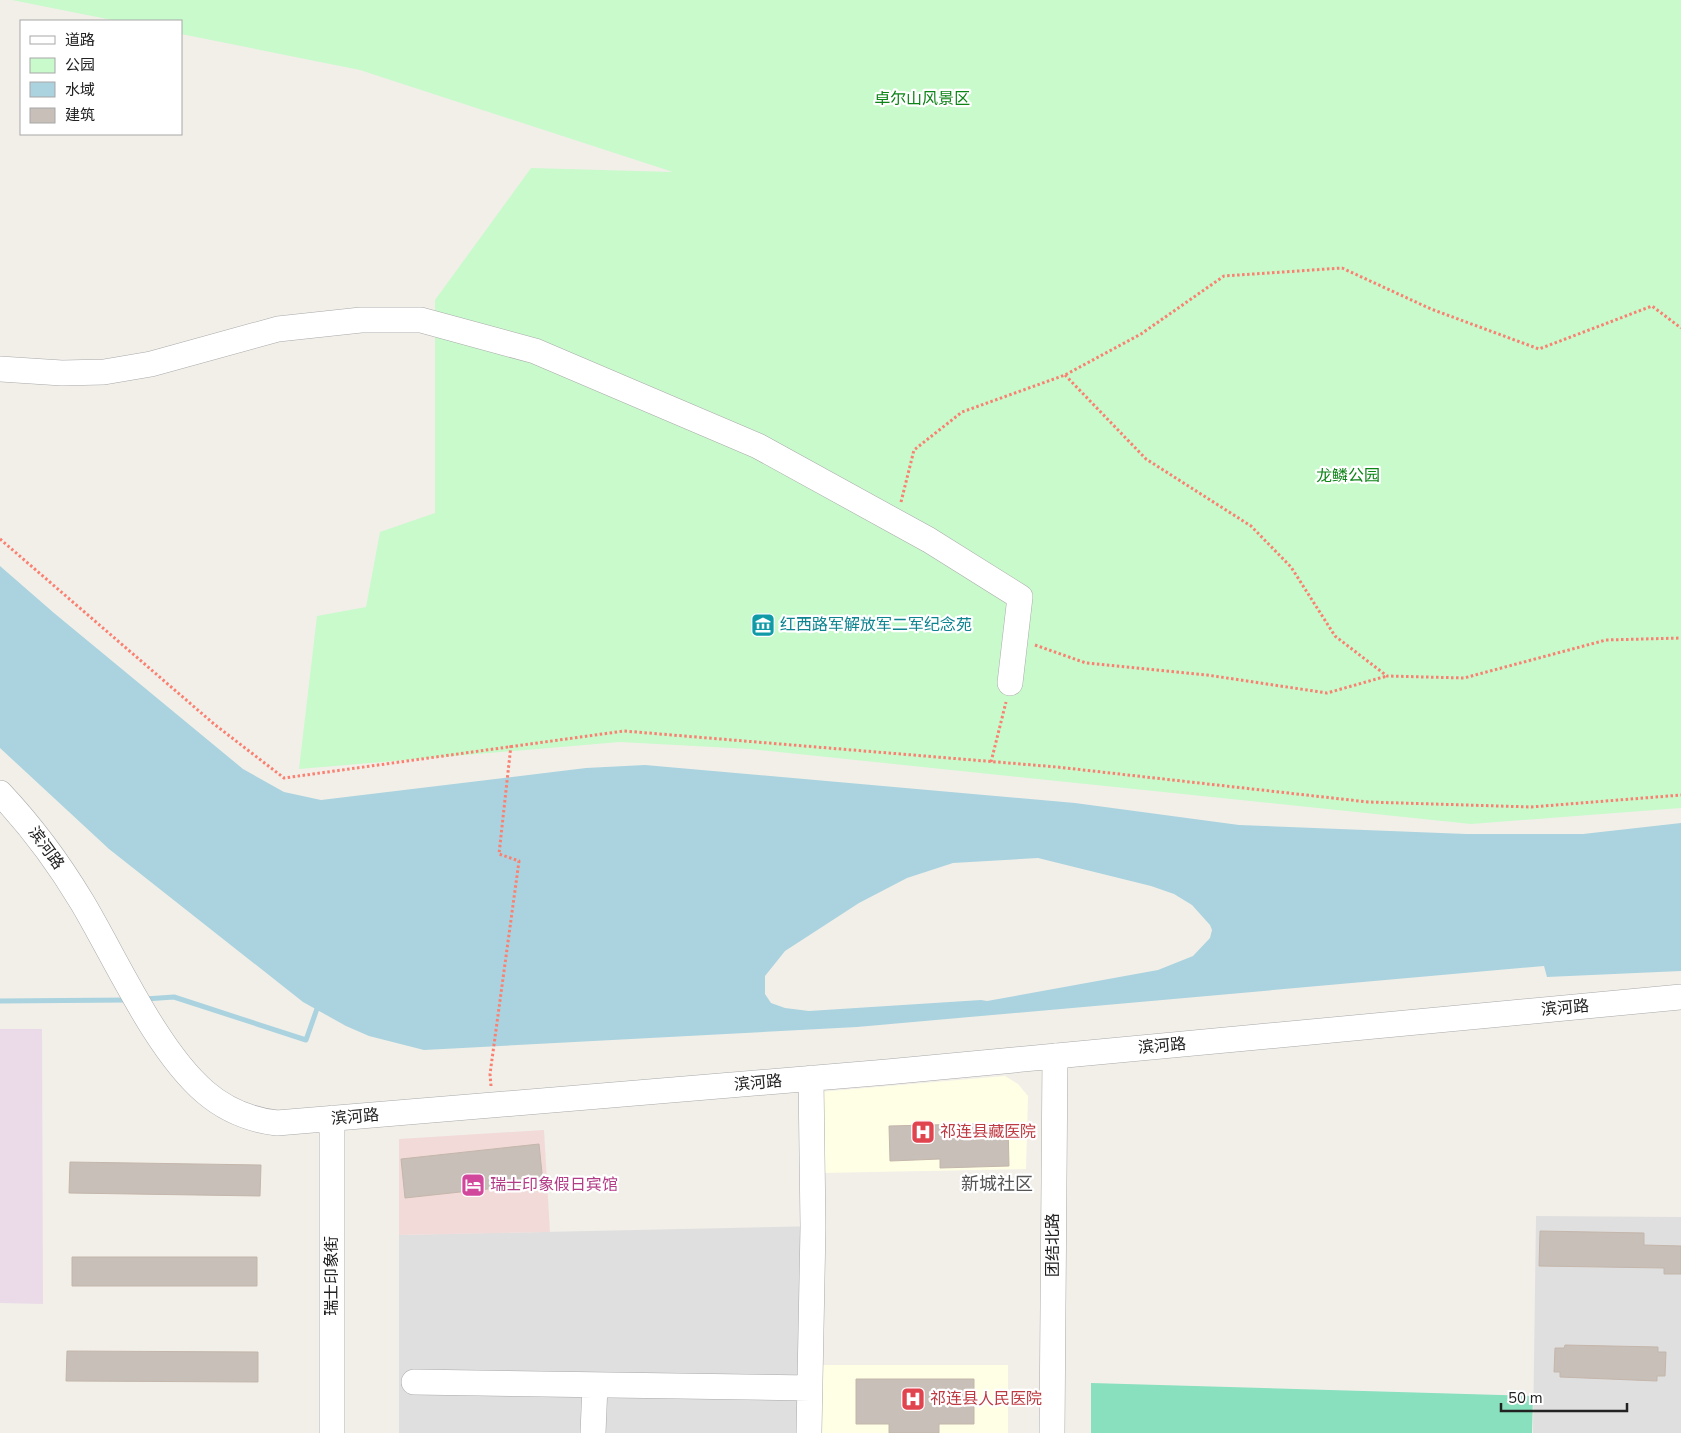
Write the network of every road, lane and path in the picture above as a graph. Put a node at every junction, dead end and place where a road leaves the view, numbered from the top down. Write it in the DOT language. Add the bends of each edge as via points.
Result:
graph roads {
  1 [pos="1681,328"];
  2 [pos="0,369"];
  3 [pos="1065,375"];
  4 [pos="896,522"];
  5 [pos="0,539"];
  6 [pos="1681,638"];
  7 [pos="1016,639"];
  8 [pos="1387,676"];
  9 [pos="1010,683"];
  10 [pos="511,745"];
  11 [pos="991,762"];
  12 [pos="0,793"];
  13 [pos="1681,795"];
  14 [pos="1681,997"];
  15 [pos="1054,1056"];
  16 [pos="490,1074"];
  17 [pos="811,1078"];
  18 [pos="332,1118"];
  19 [pos="414,1382"];
  20 [pos="595,1385"];
  21 [pos="810,1388"];
  22 [pos="332,1433"];
  23 [pos="593,1433"];
  24 [pos="809,1433"];
  25 [pos="1052,1433"];
  1 -- 3 [label="path" via="1652,306 1539,349 1431,309 1342,268 1224,276 1141,334"];
  2 -- 4 [label="street" via="104,372 151,364 278,329 361,320 422,320 544,355 758,446"];
  3 -- 4 [label="path" via="962,412 914,450"];
  3 -- 8 [label="path" via="1146,459 1251,526 1291,567 1335,636"];
  4 -- 7 [label="street" via="1020,597"];
  5 -- 10 [label="path" via="214,724 284,778"];
  6 -- 8 [label="path" via="1606,640 1464,678"];
  7 -- 8 [label="path" via="1086,663 1207,675 1327,693"];
  7 -- 9 [label="street"];
  9 -- 11 [label="path"];
  10 -- 11 [label="path" via="624,731"];
  10 -- 16 [label="path" via="499,854 519,861"];
  11 -- 13 [label="path" via="1368,802 1531,807"];
  12 -- 18 [label="street, 滨河路" via="30,825 58,864 152,1023 184,1070 205,1092 242,1115 277,1123"];
  14 -- 15 [label="street, 滨河路"];
  15 -- 17 [label="street, 滨河路"];
  15 -- 25 [label="street, 团结北路"];
  17 -- 18 [label="street, 滨河路"];
  17 -- 21 [label="street"];
  18 -- 22 [label="street, 瑞士印象街"];
  19 -- 20 [label="street"];
  20 -- 21 [label="street"];
  20 -- 23 [label="street"];
  21 -- 24 [label="street"];
}
